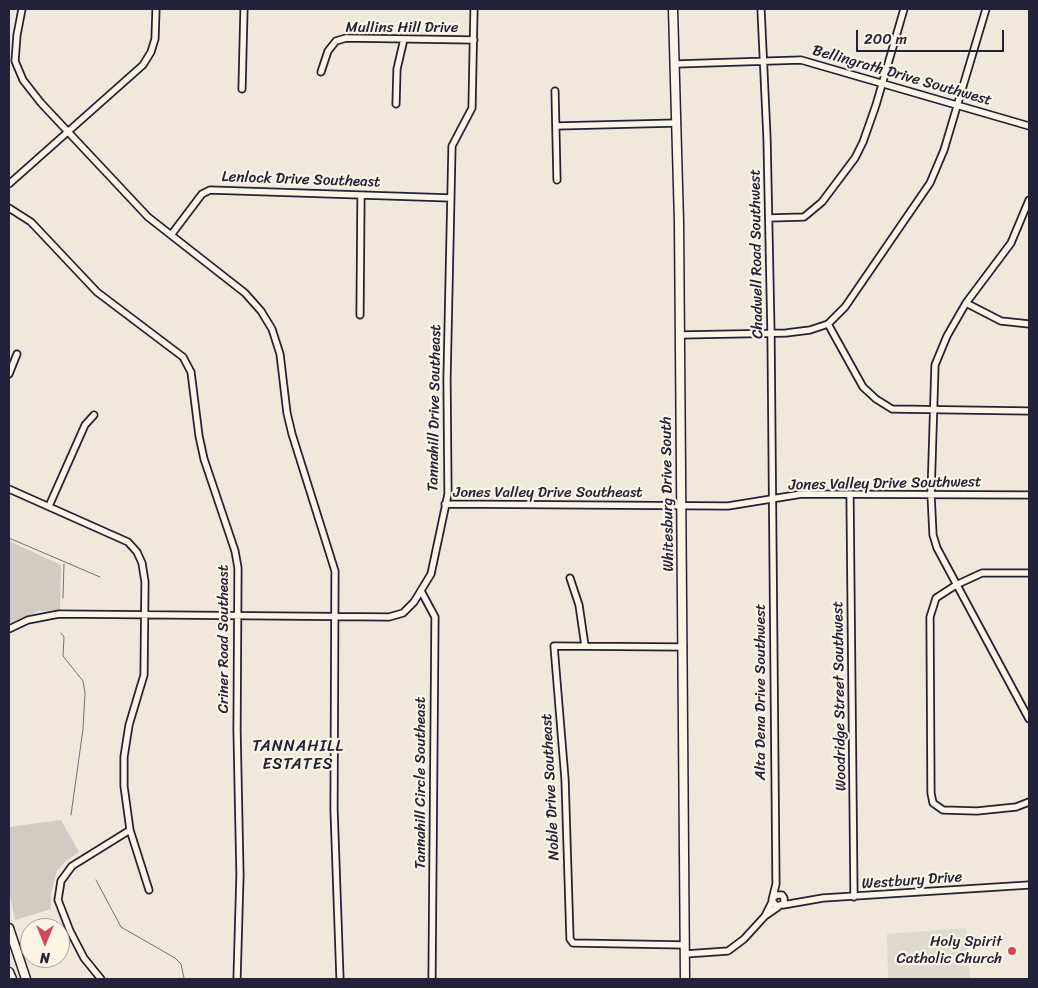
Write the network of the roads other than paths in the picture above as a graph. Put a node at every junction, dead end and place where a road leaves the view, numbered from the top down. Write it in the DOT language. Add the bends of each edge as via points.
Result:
graph roads {
  1 [pos="22,9"];
  2 [pos="156,9"];
  3 [pos="244,9"];
  4 [pos="474,9"];
  5 [pos="673,9"];
  6 [pos="761,9"];
  7 [pos="904,9"];
  8 [pos="986,9"];
  9 [pos="404,39"];
  10 [pos="474,40"];
  11 [pos="764,60"];
  12 [pos="676,64"];
  13 [pos="321,72"];
  14 [pos="882,83"];
  15 [pos="242,89"];
  16 [pos="555,91"];
  17 [pos="396,104"];
  18 [pos="957,105"];
  19 [pos="677,123"];
  20 [pos="556,126"];
  21 [pos="1029,126"];
  22 [pos="67,132"];
  23 [pos="558,180"];
  24 [pos="9,184"];
  25 [pos="361,196"];
  26 [pos="451,198"];
  27 [pos="1029,200"];
  28 [pos="9,208"];
  29 [pos="769,218"];
  30 [pos="1026,219"];
  31 [pos="171,235"];
  32 [pos="966,303"];
  33 [pos="360,315"];
  34 [pos="828,324"];
  35 [pos="1029,324"];
  36 [pos="771,333"];
  37 [pos="680,335"];
  38 [pos="18,354"];
  39 [pos="9,374"];
  40 [pos="932,409"];
  41 [pos="1029,411"];
  42 [pos="94,415"];
  43 [pos="9,489"];
  44 [pos="850,494"];
  45 [pos="931,494"];
  46 [pos="1029,495"];
  47 [pos="773,499"];
  48 [pos="445,504"];
  49 [pos="48,506"];
  50 [pos="682,506"];
  51 [pos="1029,573"];
  52 [pos="570,578"];
  53 [pos="956,585"];
  54 [pos="421,591"];
  55 [pos="145,615"];
  56 [pos="238,616"];
  57 [pos="334,617"];
  58 [pos="9,629"];
  59 [pos="586,646"];
  60 [pos="683,647"];
  61 [pos="1029,719"];
  62 [pos="1029,802"];
  63 [pos="130,830"];
  64 [pos="776,884"];
  65 [pos="1029,885"];
  66 [pos="149,890"];
  67 [pos="783,896"];
  68 [pos="854,897"];
  69 [pos="772,900"];
  70 [pos="797,901"];
  71 [pos="780,906"];
  72 [pos="765,916"];
  73 [pos="9,928"];
  74 [pos="685,945"];
  75 [pos="685,954"];
  76 [pos="9,972"];
  77 [pos="12,979"];
  78 [pos="26,979"];
  79 [pos="101,979"];
  80 [pos="237,979"];
  81 [pos="340,979"];
  82 [pos="432,979"];
  83 [pos="685,979"];
  1 -- 22 [label="street" via="15,61 23,80"];
  2 -- 22 [label="street" via="155,39 143,65"];
  3 -- 15 [label="street"];
  4 -- 10 [label="street, Tannahill Drive Southeast"];
  5 -- 12 [label="main road, Whitesburg Drive South"];
  6 -- 11 [label="street, Chadwell Road Southwest"];
  7 -- 14 [label="street"];
  8 -- 18 [label="street"];
  9 -- 10 [label="street, Mullins Hill Drive"];
  9 -- 13 [label="street, Mullins Hill Drive" via="336,41 328,51"];
  9 -- 17 [label="street" via="397,69"];
  10 -- 26 [label="street, Tannahill Drive Southeast" via="472,108 452,146"];
  11 -- 12 [label="street, Bellingrath Drive Southwest"];
  11 -- 14 [label="street, Bellingrath Drive Southwest" via="801,60"];
  11 -- 29 [label="street, Chadwell Road Southwest"];
  12 -- 19 [label="main road, Whitesburg Drive South"];
  14 -- 18 [label="street, Bellingrath Drive Southwest"];
  14 -- 29 [label="street" via="864,142 822,202 804,217"];
  16 -- 20 [label="street"];
  18 -- 21 [label="street, Bellingrath Drive Southwest"];
  18 -- 34 [label="street" via="930,183 845,307"];
  19 -- 20 [label="street"];
  19 -- 37 [label="main road, Whitesburg Drive South"];
  20 -- 23 [label="street"];
  22 -- 24 [label="street"];
  22 -- 31 [label="street" via="148,217"];
  25 -- 26 [label="street, Lenlock Drive Southeast"];
  25 -- 31 [label="street, Lenlock Drive Southeast" via="210,190 202,194"];
  25 -- 33 [label="street"];
  26 -- 48 [label="street, Tannahill Drive Southeast" via="448,494"];
  27 -- 30 [label="street"];
  28 -- 56 [label="street, Criner Road Southeast" via="31,222 97,292 183,357 191,372 204,459 235,551"];
  29 -- 36 [label="street, Chadwell Road Southwest"];
  30 -- 32 [label="street"];
  31 -- 57 [label="street" via="245,293 272,329 280,354 292,434 335,571"];
  32 -- 35 [label="street" via="1001,321"];
  32 -- 40 [label="street" via="935,365"];
  34 -- 36 [label="street" via="810,330"];
  34 -- 40 [label="street" via="863,388 876,400 892,408"];
  36 -- 37 [label="street"];
  36 -- 47 [label="street, Chadwell Road Southwest"];
  37 -- 50 [label="main road, Whitesburg Drive South"];
  38 -- 39 [label="street"];
  40 -- 41 [label="street"];
  40 -- 45 [label="street"];
  42 -- 49 [label="street" via="85,425"];
  43 -- 49 [label="street"];
  44 -- 45 [label="street, Jones Valley Drive Southwest"];
  44 -- 47 [label="street, Jones Valley Drive Southwest" via="802,494"];
  44 -- 68 [label="street, Woodridge Street Southwest"];
  45 -- 46 [label="street, Jones Valley Drive Southwest"];
  45 -- 53 [label="street" via="935,541"];
  47 -- 50 [label="street, Jones Valley Drive Southwest" via="728,506"];
  47 -- 64 [label="street, Alta Dena Drive Southwest"];
  48 -- 50 [label="street, Jones Valley Drive Southeast"];
  48 -- 54 [label="street, Tannahill Drive Southeast" via="431,574"];
  49 -- 55 [label="street" via="133,546 145,570"];
  50 -- 60 [label="main road, Whitesburg Drive South"];
  51 -- 53 [label="street" via="982,573"];
  52 -- 59 [label="street" via="579,605"];
  53 -- 61 [label="street"];
  53 -- 62 [label="street" via="936,598 930,617 933,802 943,810 977,811 1016,807"];
  54 -- 57 [label="street, Tannahill Drive Southeast" via="402,613 389,617"];
  54 -- 82 [label="street, Tannahill Circle Southeast" via="434,617"];
  55 -- 56 [label="street, Tannahill Drive Southeast"];
  55 -- 58 [label="street, Tannahill Drive Southeast" via="44,615"];
  55 -- 63 [label="street" via="144,675 129,725 124,757"];
  56 -- 57 [label="street, Tannahill Drive Southeast"];
  56 -- 80 [label="street, Criner Road Southeast" via="240,875"];
  57 -- 81 [label="street" via="334,809"];
  59 -- 60 [label="street, Noble Drive Southeast"];
  59 -- 74 [label="street, Noble Drive Southeast" via="554,646 565,780 570,939 573,943"];
  60 -- 74 [label="main road, Whitesburg Drive South"];
  63 -- 66 [label="street"];
  63 -- 79 [label="street" via="72,866 60,881 58,900 70,931 84,958"];
  64 -- 67 [label="street, Alta Dena Drive Southwest"];
  64 -- 69 [label="street, Alta Dena Drive Southwest"];
  65 -- 68 [label="street, Westbury Drive"];
  67 -- 69 [label="street" via="776,895"];
  67 -- 70 [label="street, Westbury Drive"];
  67 -- 71 [label="street"];
  68 -- 70 [label="street, Westbury Drive"];
  69 -- 71 [label="street"];
  69 -- 72 [label="street, Westbury Drive"];
  70 -- 71 [label="street, Westbury Drive"];
  71 -- 72 [label="street, Westbury Drive"];
  72 -- 75 [label="street, Westbury Drive" via="728,951"];
  73 -- 78 [label="main road"];
  74 -- 75 [label="main road, Whitesburg Drive South"];
  75 -- 83 [label="main road, Whitesburg Drive South"];
  76 -- 77 [label="main road"];
}
